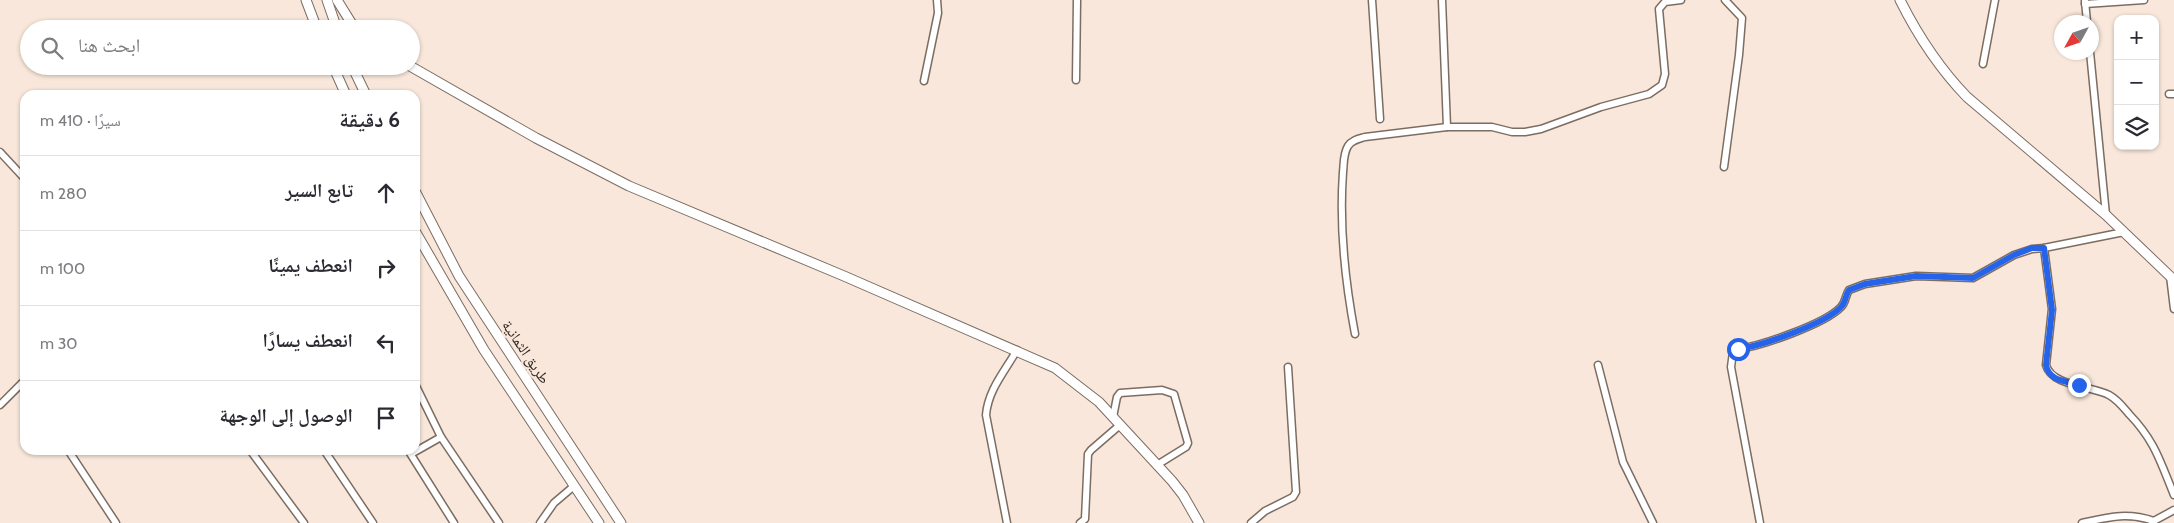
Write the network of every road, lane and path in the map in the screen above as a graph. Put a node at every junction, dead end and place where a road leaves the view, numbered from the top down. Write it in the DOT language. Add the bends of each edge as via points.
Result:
graph roads {
  1 [pos="306,0"];
  2 [pos="326,0"];
  3 [pos="337,0"];
  4 [pos="937,0"];
  5 [pos="1077,0"];
  6 [pos="1372,0"];
  7 [pos="1442,0"];
  8 [pos="1681,0"];
  9 [pos="1725,0"];
  10 [pos="1900,0"];
  11 [pos="1995,0"];
  12 [pos="2144,0"];
  13 [pos="2085,2"];
  14 [pos="2086,15"];
  15 [pos="314,20"];
  16 [pos="334,20"];
  17 [pos="350,20"];
  18 [pos="2091,60"];
  19 [pos="1983,64"];
  20 [pos="420,72"];
  21 [pos="336,75"];
  22 [pos="356,75"];
  23 [pos="1076,80"];
  24 [pos="924,81"];
  25 [pos="344,90"];
  26 [pos="364,90"];
  27 [pos="1380,118"];
  28 [pos="1447,127"];
  29 [pos="0,152"];
  30 [pos="1724,167"];
  31 [pos="20,173"];
  32 [pos="420,201"];
  33 [pos="2106,215"];
  34 [pos="2124,232"];
  35 [pos="420,240"];
  36 [pos="2044,248"];
  37 [pos="2172,278"];
  38 [pos="2174,309"];
  39 [pos="1355,334"];
  40 [pos="1017,350"];
  41 [pos="1598,365"];
  42 [pos="1288,367"];
  43 [pos="20,386"];
  44 [pos="420,395"];
  45 [pos="0,405"];
  46 [pos="1113,417"];
  47 [pos="1120,425"];
  48 [pos="440,437"];
  49 [pos="420,447"];
  50 [pos="71,455"];
  51 [pos="254,455"];
  52 [pos="327,455"];
  53 [pos="411,455"];
  54 [pos="1157,465"];
  55 [pos="574,486"];
  56 [pos="2174,495"];
  57 [pos="2174,510"];
  58 [pos="302,521"];
  59 [pos="1652,522"];
  60 [pos="2152,522"];
  61 [pos="116,523"];
  62 [pos="293,523"];
  63 [pos="373,523"];
  64 [pos="454,523"];
  65 [pos="499,523"];
  66 [pos="540,523"];
  67 [pos="598,523"];
  68 [pos="621,523"];
  69 [pos="1007,523"];
  70 [pos="1080,523"];
  71 [pos="1199,523"];
  72 [pos="1251,523"];
  73 [pos="1760,523"];
  74 [pos="2082,523"];
  1 -- 15 [label="street"];
  2 -- 16 [label="street"];
  3 -- 17 [label="street"];
  4 -- 24 [label="street" via="938,14"];
  5 -- 23 [label="street"];
  6 -- 27 [label="street"];
  7 -- 28 [label="street"];
  8 -- 28 [label="street" via="1665,2 1659,9 1664,74 1662,85 1649,94 1533,130 1512,132 1492,127"];
  9 -- 30 [label="street" via="1742,18"];
  10 -- 33 [label="street" via="1920,38 1949,79"];
  11 -- 19 [label="street"];
  12 -- 13 [label="street"];
  13 -- 14 [label="street"];
  18 -- 33 [label="street"];
  20 -- 40 [label="street" via="536,138 630,186"];
  21 -- 25 [label="street"];
  22 -- 26 [label="street"];
  28 -- 39 [label="street" via="1365,137 1353,141 1347,150 1341,197 1342,237"];
  29 -- 31 [label="street"];
  32 -- 68 [label="street, طريق الثمانية" via="459,276"];
  33 -- 34 [label="street"];
  34 -- 36 [label="street"];
  34 -- 37 [label="street"];
  35 -- 55 [label="street" via="484,350"];
  36 -- 56 [label="street" via="2052,310 2047,371 2054,378 2106,394 2119,402 2152,441"];
  36 -- 73 [label="street" via="2032,248 2014,255 1973,278 1916,276 1865,284 1849,290 1842,306 1822,319 1772,342 1733,352 1731,367"];
  37 -- 38 [label="street"];
  40 -- 46 [label="street" via="1055,368"];
  40 -- 69 [label="street" via="992,390 986,415"];
  41 -- 59 [label="street" via="1619,451"];
  42 -- 72 [label="street" via="1296,492"];
  43 -- 45 [label="street"];
  44 -- 48 [label="street"];
  46 -- 47 [label="street"];
  46 -- 54 [label="street" via="1120,393 1162,390 1174,394 1188,442 1186,447"];
  47 -- 54 [label="street"];
  47 -- 70 [label="street" via="1088,454 1085,519"];
  48 -- 49 [label="street"];
  48 -- 65 [label="street"];
  50 -- 61 [label="street"];
  51 -- 58 [label="street"];
  52 -- 63 [label="street"];
  53 -- 64 [label="street"];
  54 -- 71 [label="street" via="1183,495"];
  55 -- 66 [label="street" via="554,503"];
  55 -- 67 [label="street"];
  57 -- 60 [label="street"];
  58 -- 62 [label="street"];
  60 -- 74 [label="street" via="2137,515 2116,515"];
}
